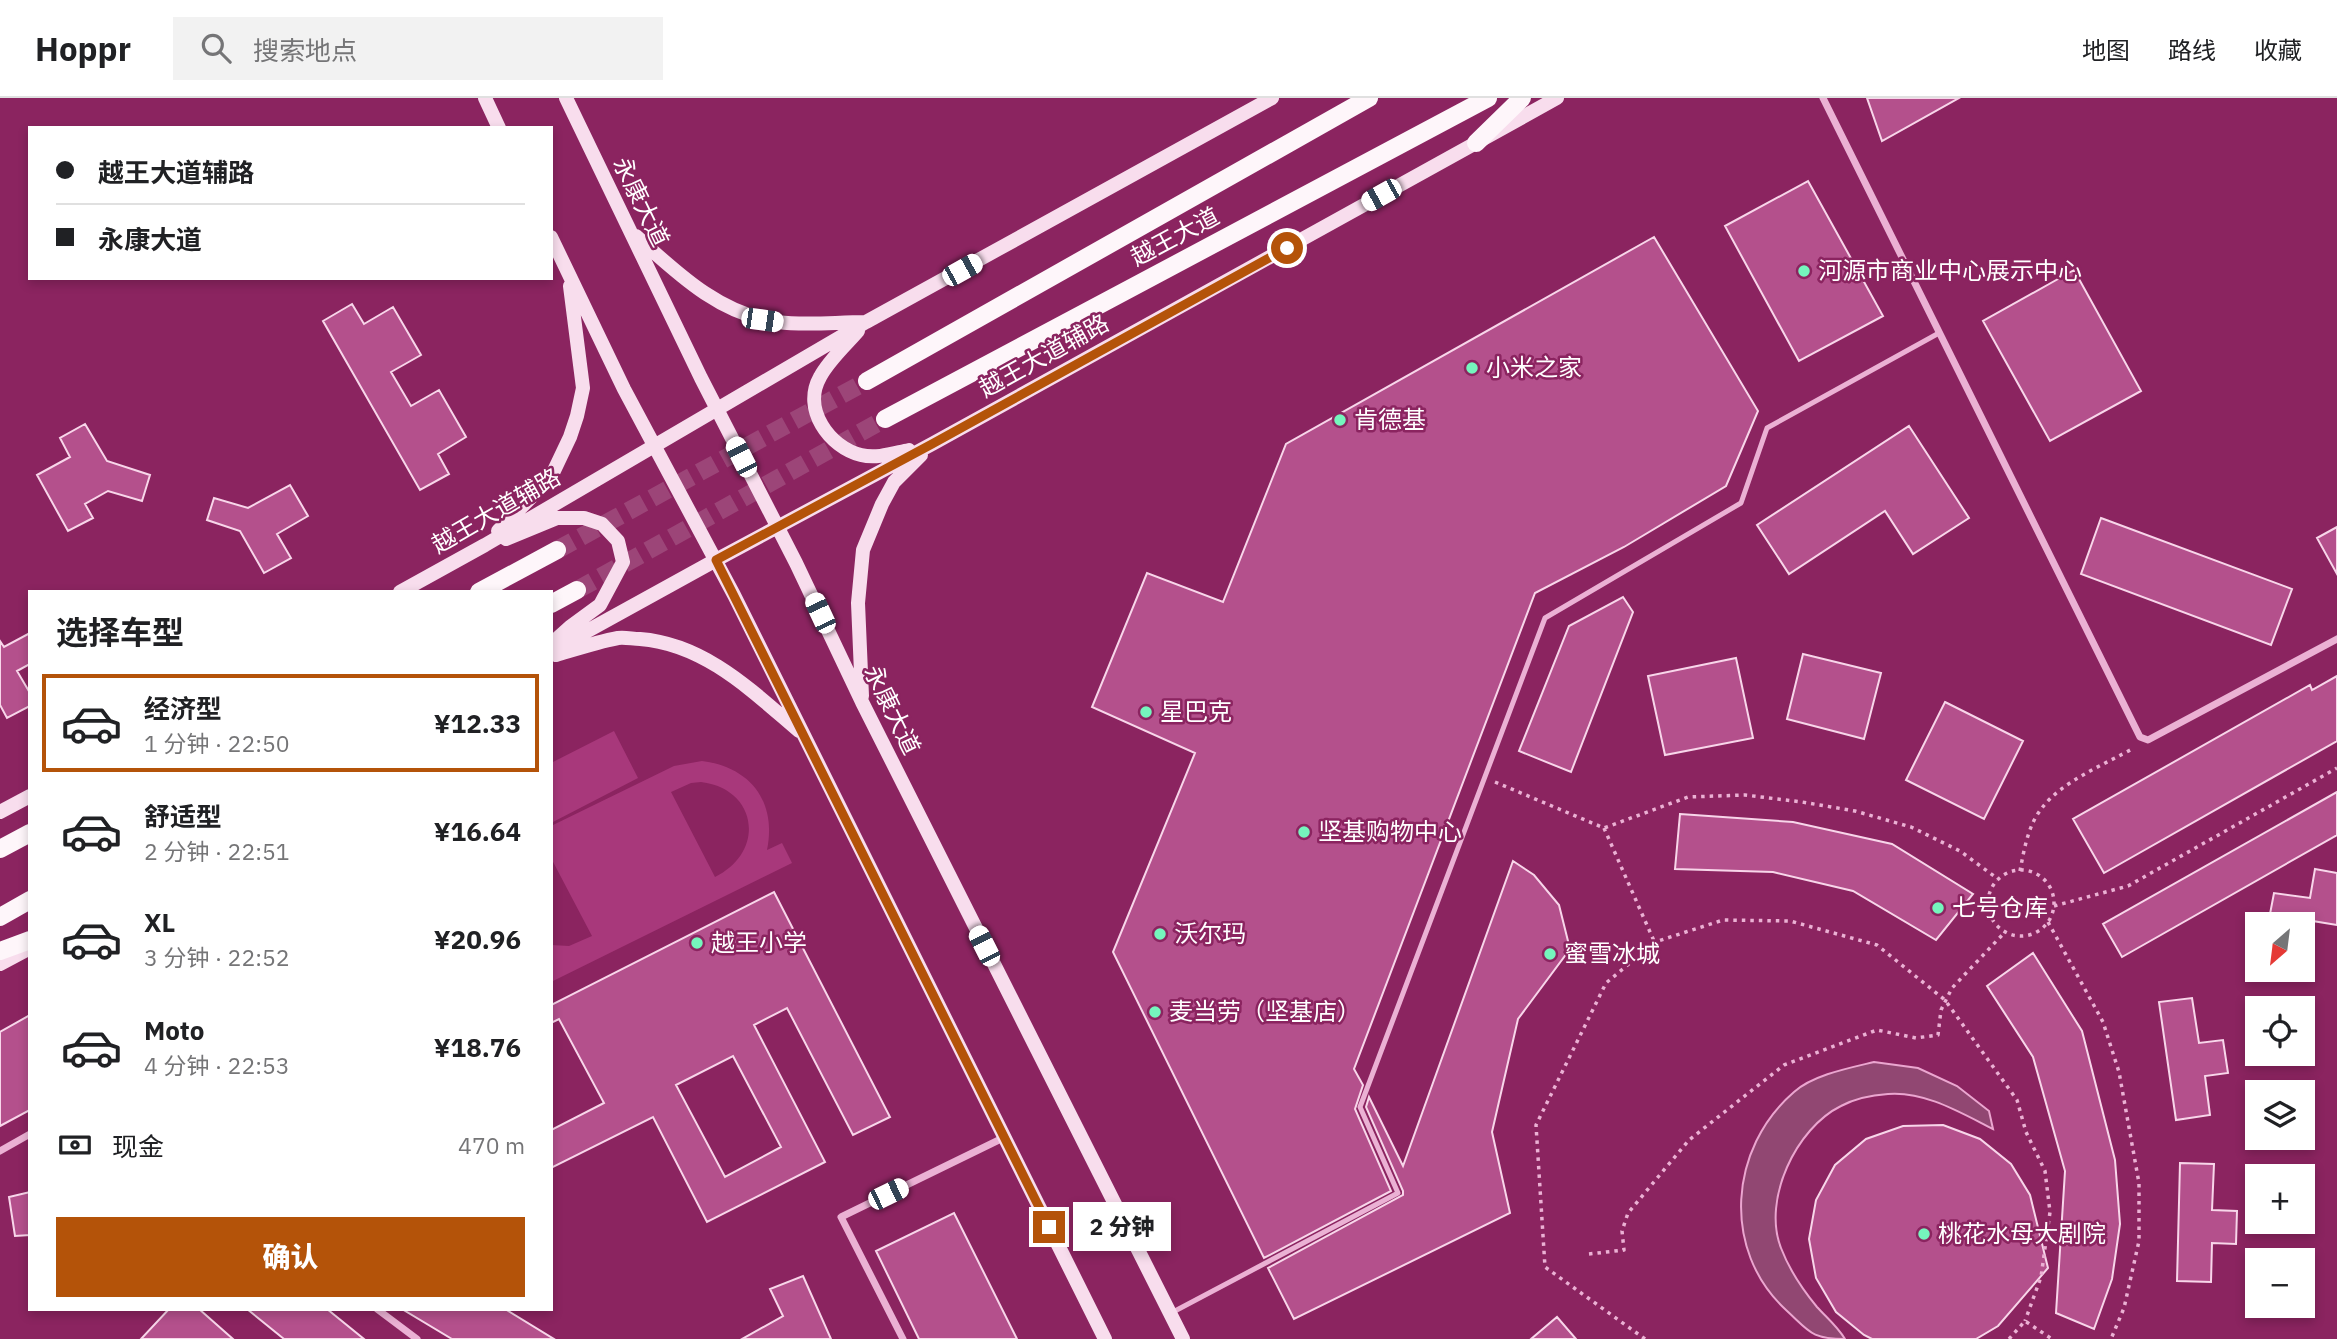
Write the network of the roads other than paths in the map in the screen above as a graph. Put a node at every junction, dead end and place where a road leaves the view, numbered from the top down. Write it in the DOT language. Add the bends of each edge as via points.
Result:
graph roads {
  1 [pos="485,98"];
  2 [pos="566,98"];
  3 [pos="1272,98"];
  4 [pos="1369,98"];
  5 [pos="1488,98"];
  6 [pos="1522,98"];
  7 [pos="1557,98"];
  8 [pos="1823,98"];
  9 [pos="498,126"];
  10 [pos="1476,143"];
  11 [pos="631,232"];
  12 [pos="553,241"];
  13 [pos="568,271"];
  14 [pos="866,323"];
  15 [pos="1938,333"];
  16 [pos="867,382"];
  17 [pos="717,410"];
  18 [pos="885,419"];
  19 [pos="932,444"];
  20 [pos="654,446"];
  21 [pos="778,527"];
  22 [pos="485,545"];
  23 [pos="557,550"];
  24 [pos="716,560"];
  25 [pos="404,590"];
  26 [pos="483,590"];
  27 [pos="577,590"];
  28 [pos="553,603"];
  29 [pos="2337,639"];
  30 [pos="553,642"];
  31 [pos="553,653"];
  32 [pos="553,654"];
  33 [pos="862,702"];
  34 [pos="805,736"];
  35 [pos="28,797"];
  36 [pos="0,812"];
  37 [pos="28,834"];
  38 [pos="0,849"];
  39 [pos="28,901"];
  40 [pos="0,917"];
  41 [pos="28,941"];
  42 [pos="28,949"];
  43 [pos="0,951"];
  44 [pos="0,964"];
  45 [pos="28,1136"];
  46 [pos="1005,1137"];
  47 [pos="0,1151"];
  48 [pos="380,1311"];
  49 [pos="1170,1314"];
  50 [pos="417,1339"];
  51 [pos="903,1339"];
  52 [pos="1105,1339"];
  53 [pos="1183,1339"];
  1 -- 9 [label="main road"];
  2 -- 11 [label="main road, 永康大道"];
  3 -- 14 [label="main road, 越王大道辅路"];
  4 -- 16 [label="main road, 越王大道"];
  5 -- 18 [label="main road, 越王大道"];
  6 -- 10 [label="main road"];
  7 -- 10 [label="main road, 越王大道辅路"];
  8 -- 15 [label="street"];
  10 -- 19 [label="main road, 越王大道辅路"];
  11 -- 14 [label="main road" via="692,287 741,313 780,323"];
  11 -- 17 [label="main road, 永康大道"];
  12 -- 13 [label="main road"];
  13 -- 20 [label="main road"];
  13 -- 22 [label="main road" via="583,370 570,437 551,477"];
  14 -- 17 [label="main road, 越王大道辅路"];
  14 -- 19 [label="main road" via="819,378 814,404 823,428 841,447 863,456"];
  15 -- 29 [label="street" via="2136,733 2143,739"];
  15 -- 49 [label="lane" via="1767,428 1741,503 1545,618 1360,1107 1398,1193"];
  17 -- 20 [label="main road, 越王大道辅路"];
  17 -- 21 [label="main road, 永康大道"];
  19 -- 21 [label="main road, 越王大道辅路"];
  19 -- 33 [label="main road" via="894,482 863,550 858,603"];
  20 -- 22 [label="main road, 越王大道辅路"];
  20 -- 24 [label="main road"];
  21 -- 24 [label="main road, 越王大道辅路"];
  21 -- 33 [label="main road, 永康大道"];
  22 -- 25 [label="main road, 越王大道辅路"];
  22 -- 30 [label="main road" via="557,518 584,518 602,524 618,541 623,562 600,604"];
  23 -- 26 [label="main road"];
  24 -- 31 [label="main road, 越王大道辅路"];
  24 -- 34 [label="main road"];
  27 -- 28 [label="main road"];
  32 -- 34 [label="main road" via="621,638 679,647 709,660 743,684"];
  33 -- 49 [label="main road, 永康大道"];
  34 -- 46 [label="main road"];
  35 -- 36 [label="main road"];
  37 -- 38 [label="main road"];
  39 -- 40 [label="main road"];
  41 -- 43 [label="main road"];
  42 -- 44 [label="main road"];
  45 -- 47 [label="street"];
  46 -- 51 [label="street" via="841,1217"];
  46 -- 52 [label="main road"];
  48 -- 50 [label="street"];
  49 -- 53 [label="main road, 永康大道"];
}
